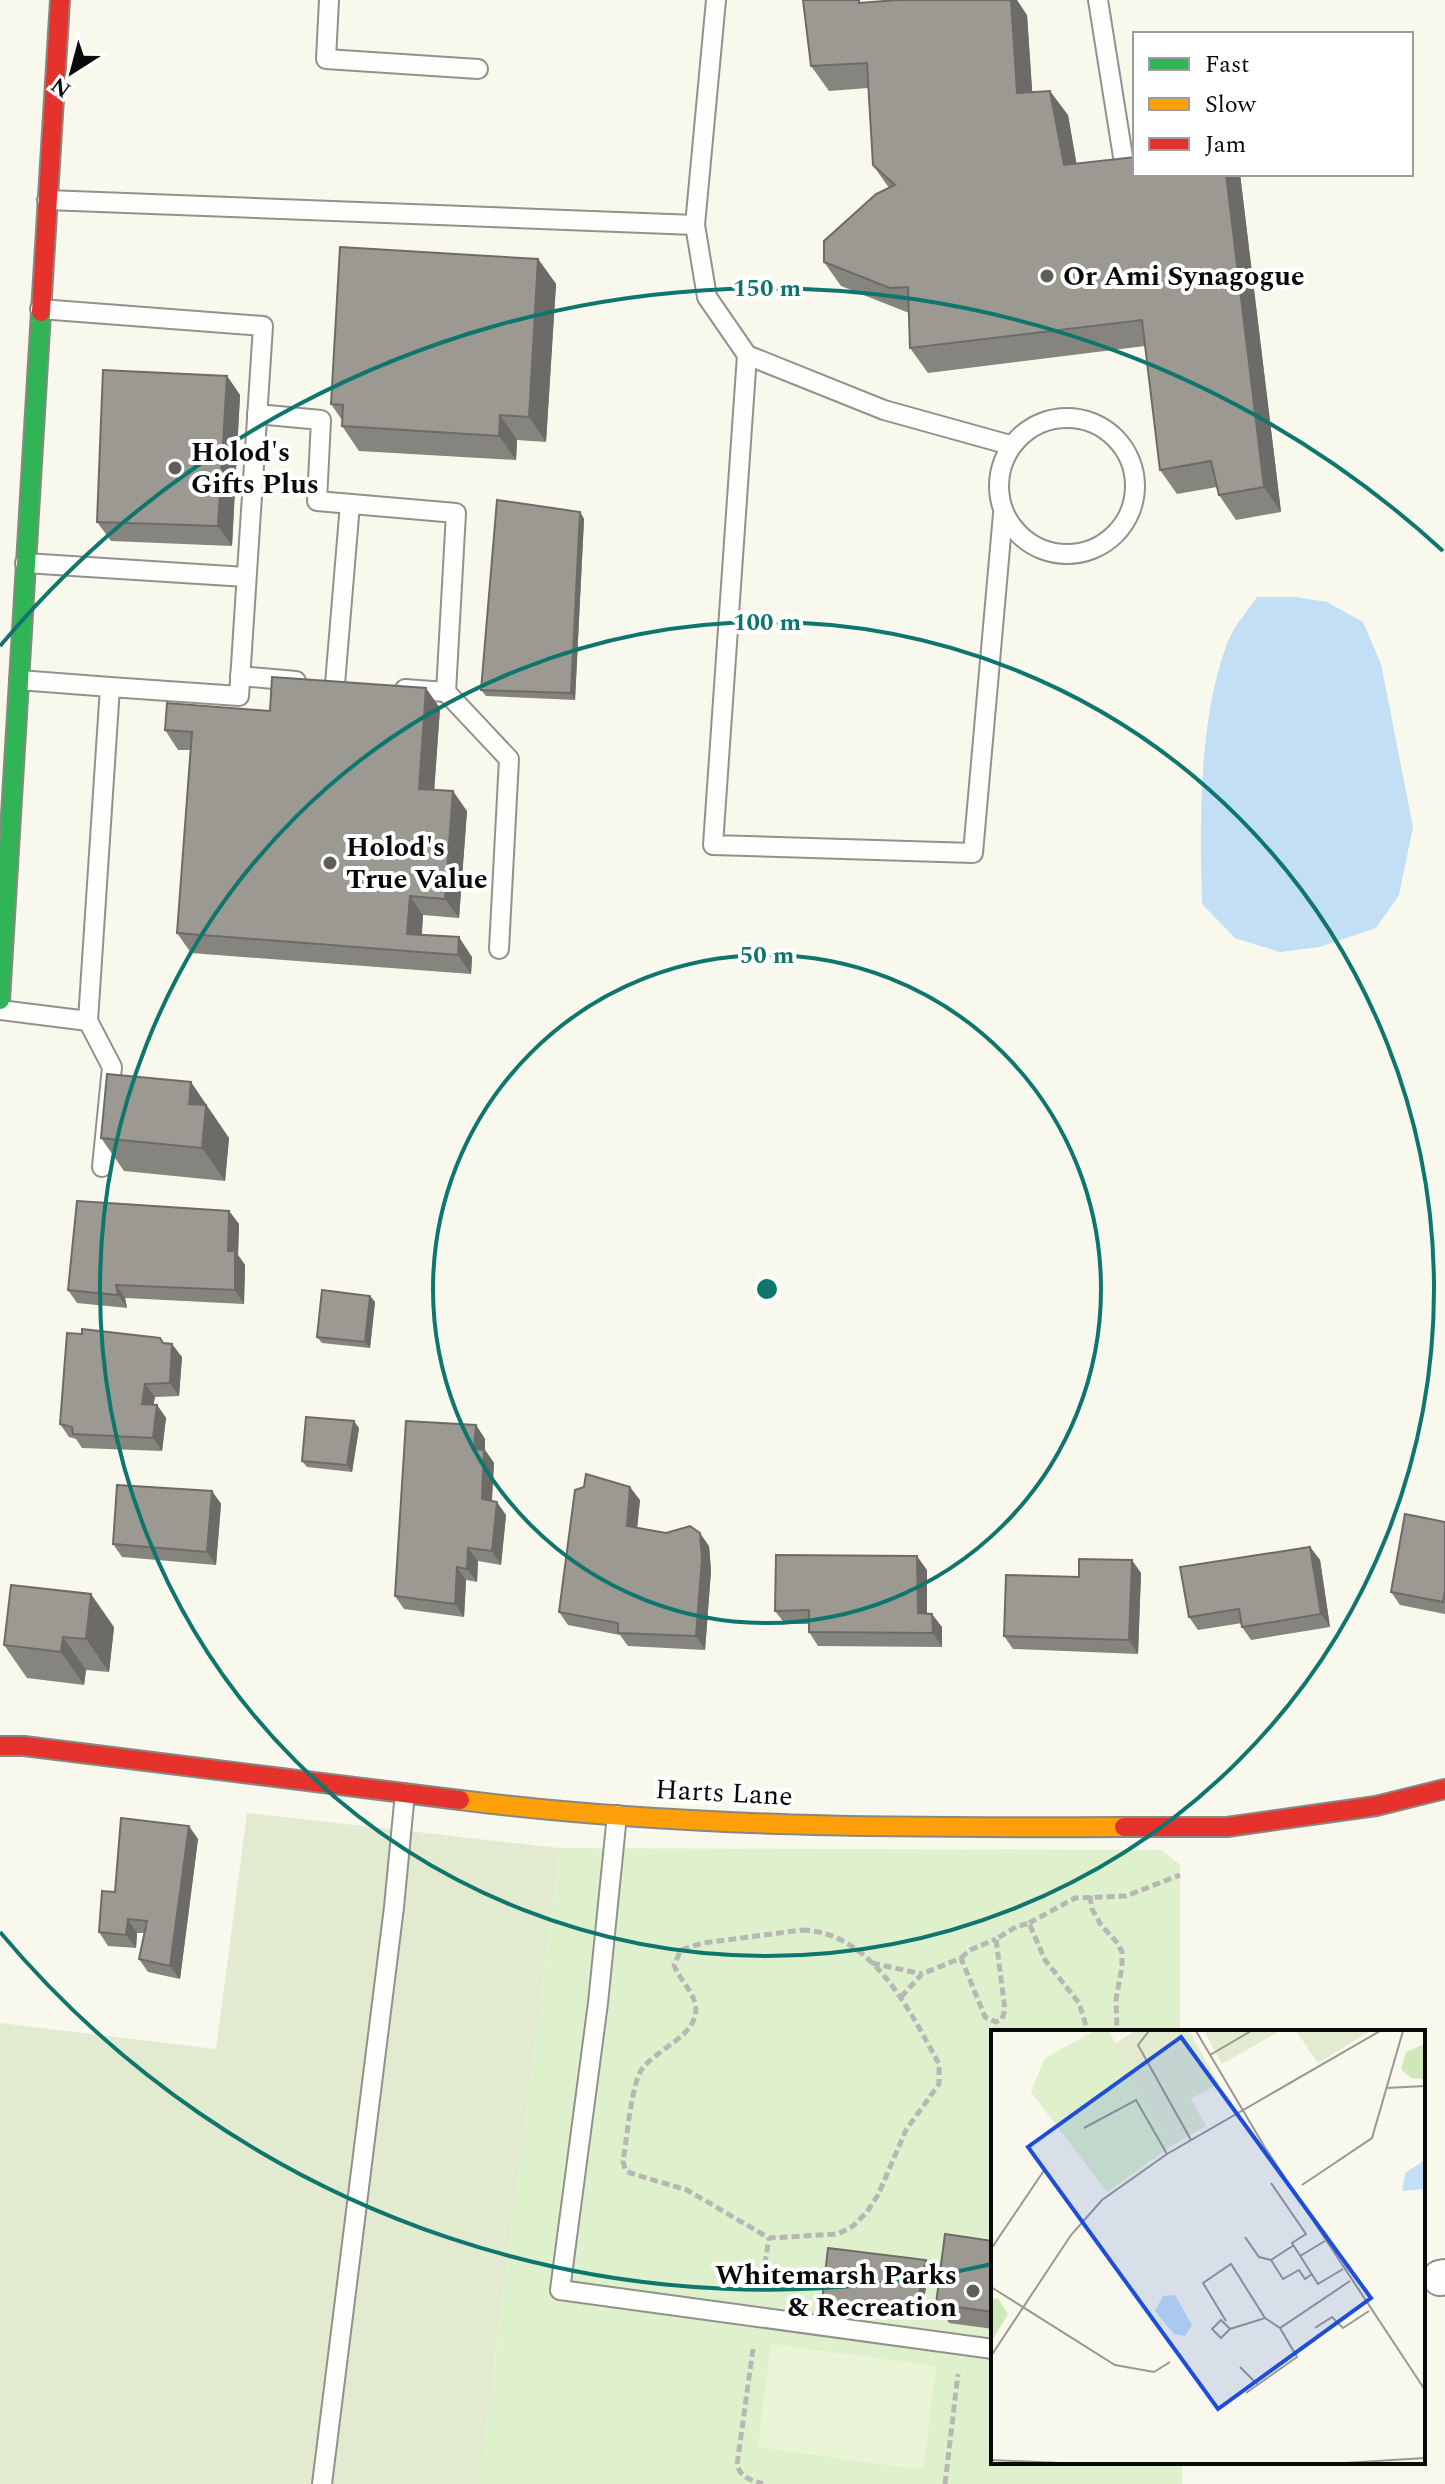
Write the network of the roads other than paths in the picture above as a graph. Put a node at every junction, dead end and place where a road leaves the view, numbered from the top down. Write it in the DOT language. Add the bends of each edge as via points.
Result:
graph roads {
  1 [pos="60,0"];
  2 [pos="329,0"];
  3 [pos="716,0"];
  4 [pos="1098,0"];
  5 [pos="478,69"];
  6 [pos="1124,163"];
  7 [pos="47,200"];
  8 [pos="695,225"];
  9 [pos="40,309"];
  10 [pos="747,355"];
  11 [pos="257,414"];
  12 [pos="1010,445"];
  13 [pos="350,504"];
  14 [pos="1003,514"];
  15 [pos="25,563"];
  16 [pos="246,577"];
  17 [pos="240,676"];
  18 [pos="19,680"];
  19 [pos="110,687"];
  20 [pos="382,687"];
  21 [pos="446,692"];
  22 [pos="499,949"];
  23 [pos="0,1000"];
  24 [pos="0,1010"];
  25 [pos="88,1021"];
  26 [pos="102,1167"];
  27 [pos="0,1746"];
  28 [pos="1445,1789"];
  29 [pos="405,1793"];
  30 [pos="617,1815"];
  31 [pos="991,2349"];
  32 [pos="322,2484"];
  1 -- 7 [label="street"];
  2 -- 5 [label="lane" via="326,59"];
  3 -- 8 [label="lane"];
  4 -- 6 [label="lane"];
  7 -- 8 [label="lane"];
  7 -- 9 [label="street"];
  8 -- 10 [label="lane" via="707,297"];
  9 -- 11 [label="lane" via="263,326"];
  9 -- 15 [label="street"];
  10 -- 12 [label="lane" via="884,410"];
  10 -- 14 [label="lane" via="713,845 973,853"];
  11 -- 13 [label="lane" via="321,420 317,501"];
  11 -- 16 [label="lane"];
  12 -- 14 [label="lane" via="998,479"];
  12 -- 14 [label="lane" via="1038,423 1073,417 1107,430 1130,458 1135,493 1122,527 1095,549 1059,555 1026,542"];
  13 -- 17 [label="lane" via="343,684"];
  13 -- 21 [label="lane" via="456,513"];
  15 -- 16 [label="lane"];
  15 -- 18 [label="street"];
  16 -- 17 [label="lane"];
  17 -- 19 [label="lane" via="239,696"];
  18 -- 19 [label="lane"];
  18 -- 23 [label="street"];
  19 -- 25 [label="lane"];
  20 -- 21 [label="lane"];
  21 -- 22 [label="lane" via="509,759"];
  24 -- 25 [label="lane"];
  25 -- 26 [label="lane" via="112,1067"];
  27 -- 29 [label="street, Harts Lane"];
  28 -- 30 [label="street, Harts Lane" via="1376,1806 1227,1827 890,1828"];
  29 -- 30 [label="street, Harts Lane"];
  29 -- 32 [label="lane"];
  30 -- 31 [label="lane" via="560,2290"];
}
